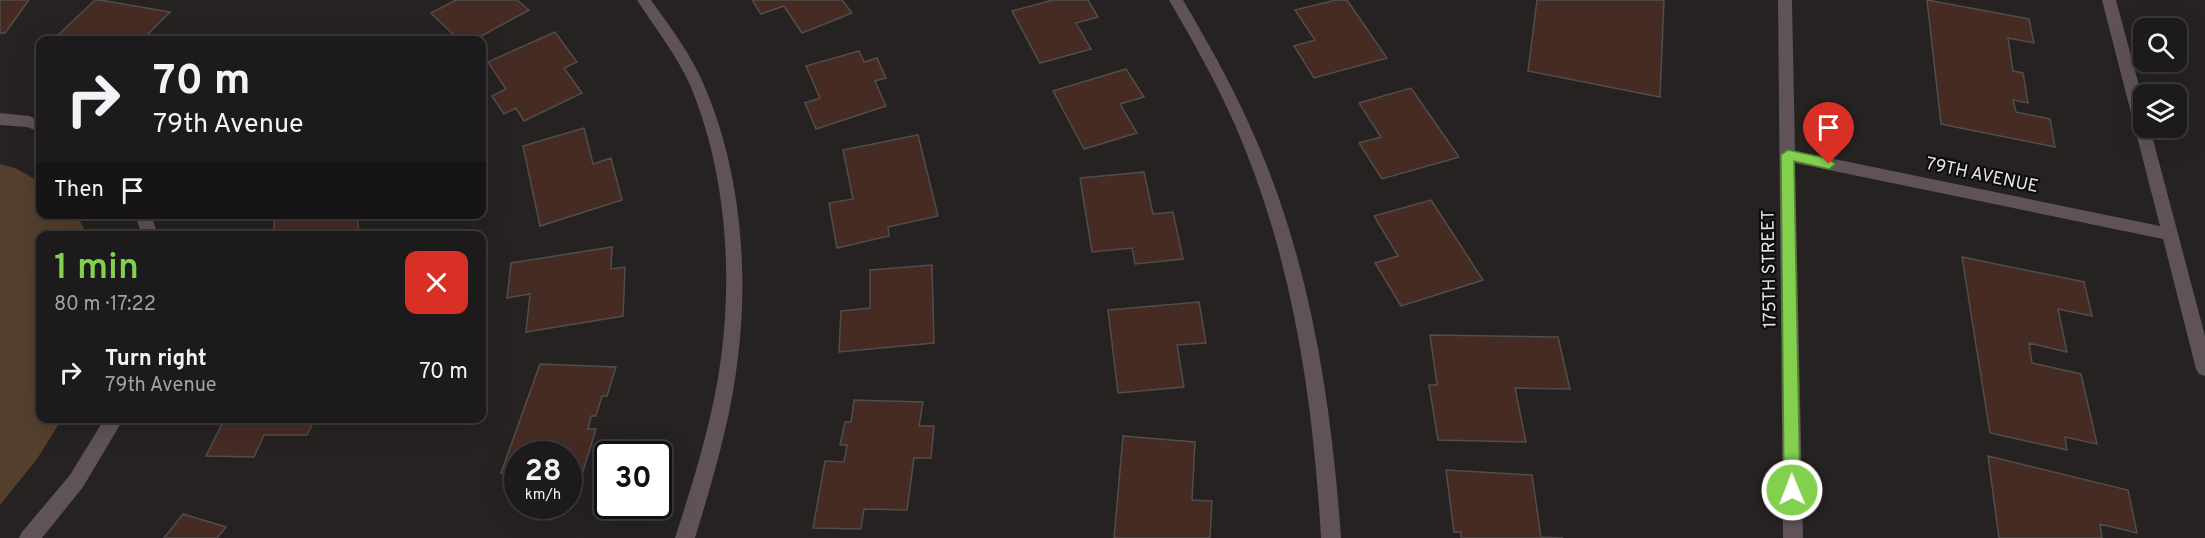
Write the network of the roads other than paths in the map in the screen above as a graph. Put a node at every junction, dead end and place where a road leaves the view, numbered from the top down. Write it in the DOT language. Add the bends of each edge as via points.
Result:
graph roads {
  1 [pos="644,0"];
  2 [pos="1176,0"];
  3 [pos="1785,0"];
  4 [pos="2109,0"];
  5 [pos="0,119"];
  6 [pos="36,125"];
  7 [pos="1788,155"];
  8 [pos="2168,234"];
  9 [pos="2205,369"];
  10 [pos="113,423"];
  11 [pos="28,538"];
  12 [pos="685,538"];
  13 [pos="1331,538"];
  14 [pos="1793,538"];
  1 -- 12 [label="street" via="674,42 697,85 722,166 734,265 725,391"];
  2 -- 13 [label="street" via="1204,45 1245,128 1292,266 1309,333 1321,406"];
  3 -- 7 [label="street, 175TH STREET"];
  4 -- 8 [label="street"];
  5 -- 6 [label="street"];
  7 -- 8 [label="street, 79TH AVENUE"];
  7 -- 14 [label="street, 175TH STREET"];
  8 -- 9 [label="street"];
  10 -- 11 [label="street" via="51,516"];
}
